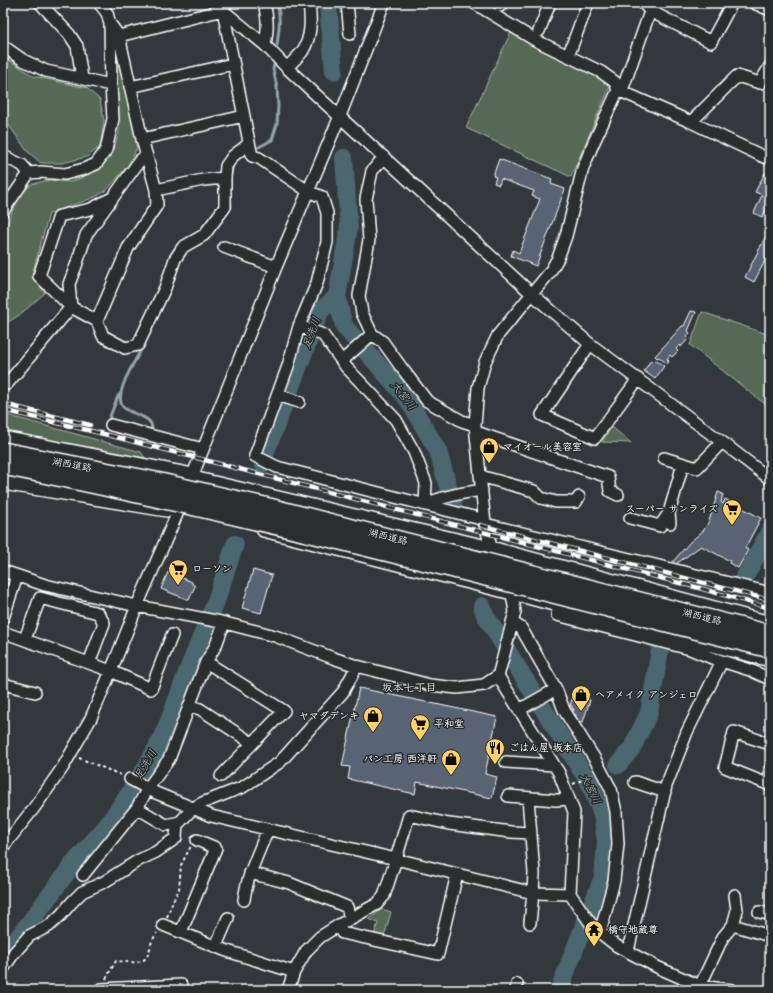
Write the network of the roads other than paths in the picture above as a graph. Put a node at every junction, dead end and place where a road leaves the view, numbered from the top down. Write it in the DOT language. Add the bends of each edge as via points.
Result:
graph roads {
  1 [pos="40,3"];
  2 [pos="99,3"];
  3 [pos="114,3"];
  4 [pos="214,3"];
  5 [pos="264,3"];
  6 [pos="309,3"];
  7 [pos="347,3"];
  8 [pos="384,3"];
  9 [pos="474,3"];
  10 [pos="550,3"];
  11 [pos="588,3"];
  12 [pos="732,3"];
  13 [pos="754,3"];
  14 [pos="649,6"];
  15 [pos="223,10"];
  16 [pos="770,10"];
  17 [pos="107,13"];
  18 [pos="110,24"];
  19 [pos="539,31"];
  20 [pos="350,34"];
  21 [pos="120,36"];
  22 [pos="265,45"];
  23 [pos="3,46"];
  24 [pos="570,50"];
  25 [pos="233,64"];
  26 [pos="770,66"];
  27 [pos="287,68"];
  28 [pos="82,78"];
  29 [pos="111,84"];
  30 [pos="130,87"];
  31 [pos="618,90"];
  32 [pos="244,116"];
  33 [pos="340,116"];
  34 [pos="691,122"];
  35 [pos="142,140"];
  36 [pos="249,142"];
  37 [pos="3,156"];
  38 [pos="147,156"];
  39 [pos="384,157"];
  40 [pos="770,158"];
  41 [pos="28,173"];
  42 [pos="224,178"];
  43 [pos="156,190"];
  44 [pos="308,191"];
  45 [pos="112,198"];
  46 [pos="3,211"];
  47 [pos="224,248"];
  48 [pos="276,267"];
  49 [pos="532,294"];
  50 [pos="71,307"];
  51 [pos="97,321"];
  52 [pos="300,326"];
  53 [pos="372,335"];
  54 [pos="590,344"];
  55 [pos="342,361"];
  56 [pos="638,379"];
  57 [pos="7,384"];
  58 [pos="278,394"];
  59 [pos="300,402"];
  60 [pos="110,425"];
  61 [pos="476,428"];
  62 [pos="3,440"];
  63 [pos="722,442"];
  64 [pos="203,449"];
  65 [pos="3,451"];
  66 [pos="664,458"];
  67 [pos="683,464"];
  68 [pos="3,466"];
  69 [pos="480,476"];
  70 [pos="192,477"];
  71 [pos="770,480"];
  72 [pos="3,481"];
  73 [pos="482,490"];
  74 [pos="618,495"];
  75 [pos="579,497"];
  76 [pos="429,503"];
  77 [pos="179,510"];
  78 [pos="630,518"];
  79 [pos="485,522"];
  80 [pos="491,547"];
  81 [pos="3,571"];
  82 [pos="18,576"];
  83 [pos="770,593"];
  84 [pos="512,594"];
  85 [pos="137,606"];
  86 [pos="3,618"];
  87 [pos="223,622"];
  88 [pos="770,622"];
  89 [pos="512,623"];
  90 [pos="3,632"];
  91 [pos="770,634"];
  92 [pos="172,635"];
  93 [pos="24,639"];
  94 [pos="692,645"];
  95 [pos="770,649"];
  96 [pos="722,661"];
  97 [pos="770,661"];
  98 [pos="206,662"];
  99 [pos="89,663"];
  100 [pos="357,666"];
  101 [pos="111,671"];
  102 [pos="499,672"];
  103 [pos="770,679"];
  104 [pos="3,684"];
  105 [pos="556,689"];
  106 [pos="35,692"];
  107 [pos="190,706"];
  108 [pos="519,710"];
  109 [pos="252,743"];
  110 [pos="770,744"];
  111 [pos="506,762"];
  112 [pos="554,765"];
  113 [pos="770,769"];
  114 [pos="221,776"];
  115 [pos="130,779"];
  116 [pos="635,782"];
  117 [pos="770,785"];
  118 [pos="146,787"];
  119 [pos="665,792"];
  120 [pos="508,796"];
  121 [pos="528,798"];
  122 [pos="569,799"];
  123 [pos="137,808"];
  124 [pos="193,808"];
  125 [pos="177,822"];
  126 [pos="268,829"];
  127 [pos="531,833"];
  128 [pos="197,840"];
  129 [pos="3,847"];
  130 [pos="396,860"];
  131 [pos="250,873"];
  132 [pos="83,874"];
  133 [pos="457,874"];
  134 [pos="533,893"];
  135 [pos="570,894"];
  136 [pos="735,895"];
  137 [pos="244,900"];
  138 [pos="228,918"];
  139 [pos="350,919"];
  140 [pos="530,923"];
  141 [pos="163,925"];
  142 [pos="339,925"];
  143 [pos="733,925"];
  144 [pos="597,930"];
  145 [pos="181,932"];
  146 [pos="770,936"];
  147 [pos="216,946"];
  148 [pos="628,951"];
  149 [pos="3,970"];
  150 [pos="294,972"];
  151 [pos="700,986"];
  152 [pos="101,989"];
  153 [pos="182,990"];
  154 [pos="288,990"];
  155 [pos="732,990"];
  1 -- 28 [label="street" via="76,46"];
  2 -- 17 [label="street"];
  3 -- 17 [label="street"];
  4 -- 15 [label="street"];
  5 -- 22 [label="street" via="268,19"];
  6 -- 27 [label="street" via="309,37 302,52"];
  7 -- 20 [label="street"];
  8 -- 33 [label="street"];
  9 -- 31 [label="street" via="535,40 601,72 615,82"];
  10 -- 19 [label="street"];
  11 -- 24 [label="street"];
  12 -- 14 [label="street" via="711,42"];
  13 -- 16 [label="street"];
  14 -- 31 [label="street" via="624,85"];
  15 -- 21 [label="street"];
  15 -- 22 [label="street"];
  15 -- 25 [label="street"];
  17 -- 18 [label="street"];
  18 -- 21 [label="street"];
  18 -- 29 [label="street"];
  21 -- 30 [label="street"];
  22 -- 27 [label="street"];
  23 -- 28 [label="street" via="23,60 46,71"];
  25 -- 30 [label="street"];
  25 -- 32 [label="street"];
  26 -- 34 [label="street" via="760,82 738,76"];
  27 -- 33 [label="street"];
  28 -- 29 [label="street"];
  29 -- 41 [label="street" via="113,119 106,150 96,164 65,174"];
  30 -- 35 [label="street"];
  31 -- 34 [label="street"];
  31 -- 49 [label="street" via="583,168 558,258"];
  32 -- 35 [label="street"];
  32 -- 36 [label="street"];
  33 -- 39 [label="street"];
  33 -- 44 [label="street"];
  34 -- 40 [label="street"];
  35 -- 38 [label="street"];
  36 -- 42 [label="street" via="226,166"];
  36 -- 44 [label="street" via="252,156 259,158"];
  37 -- 41 [label="street" via="22,165"];
  38 -- 43 [label="street"];
  38 -- 45 [label="street" via="140,160"];
  39 -- 49 [label="street"];
  39 -- 53 [label="street" via="372,171 366,199 369,240 359,296 362,313"];
  41 -- 46 [label="street"];
  42 -- 43 [label="street"];
  42 -- 51 [label="street" via="225,207 204,235 183,247 175,259 165,288 138,345 125,348 103,336"];
  43 -- 51 [label="street" via="157,205 128,248"];
  44 -- 48 [label="street"];
  44 -- 52 [label="street" via="322,197 327,213 327,242 317,283"];
  45 -- 50 [label="street" via="86,235 68,284"];
  45 -- 50 [label="street" via="91,209 59,216 39,276"];
  47 -- 48 [label="street"];
  48 -- 64 [label="street"];
  49 -- 54 [label="street"];
  49 -- 61 [label="street" via="498,335 485,362 478,388"];
  50 -- 51 [label="street"];
  50 -- 57 [label="street"];
  52 -- 55 [label="street" via="323,335"];
  52 -- 58 [label="street"];
  53 -- 55 [label="street"];
  53 -- 61 [label="street" via="383,342 427,401"];
  54 -- 56 [label="street"];
  54 -- 56 [label="street" via="542,415 595,438"];
  55 -- 76 [label="street" via="396,420 414,452 426,483"];
  56 -- 63 [label="street"];
  58 -- 59 [label="street"];
  58 -- 76 [label="street" via="255,456 277,467"];
  60 -- 64 [label="street"];
  61 -- 69 [label="street"];
  61 -- 74 [label="street" via="608,477 610,491"];
  62 -- 70 [label="highway"];
  63 -- 67 [label="street" via="697,468"];
  63 -- 71 [label="street"];
  64 -- 70 [label="street"];
  65 -- 91 [label="highway, 湖西道路, bridge" via="269,507"];
  66 -- 67 [label="street"];
  67 -- 78 [label="street" via="669,518 660,526"];
  68 -- 95 [label="highway, 湖西道路, bridge" via="265,523"];
  69 -- 73 [label="street"];
  69 -- 75 [label="street" via="534,490 541,498 556,502 576,502"];
  70 -- 77 [label="street"];
  70 -- 80 [label="street"];
  72 -- 77 [label="highway"];
  73 -- 76 [label="street"];
  73 -- 79 [label="street"];
  76 -- 79 [label="street"];
  77 -- 84 [label="street"];
  77 -- 85 [label="street"];
  79 -- 80 [label="street"];
  79 -- 83 [label="street"];
  80 -- 84 [label="street"];
  80 -- 88 [label="street"];
  81 -- 82 [label="street"];
  82 -- 85 [label="street" via="45,585"];
  82 -- 86 [label="street"];
  84 -- 89 [label="street" via="515,612"];
  84 -- 94 [label="street"];
  85 -- 87 [label="street"];
  85 -- 101 [label="street"];
  87 -- 98 [label="street" via="216,645"];
  87 -- 100 [label="street" via="275,636"];
  89 -- 102 [label="street"];
  89 -- 105 [label="street" via="522,628"];
  90 -- 93 [label="street"];
  92 -- 101 [label="street" via="151,689"];
  93 -- 99 [label="street"];
  93 -- 99 [label="street" via="40,598 98,613 104,623"];
  94 -- 96 [label="street"];
  94 -- 97 [label="street"];
  96 -- 103 [label="street"];
  96 -- 119 [label="street" via="687,732"];
  98 -- 107 [label="street"];
  98 -- 109 [label="street" via="284,711"];
  99 -- 101 [label="street"];
  100 -- 102 [label="street" via="430,685 457,688 484,685"];
  100 -- 124 [label="street" via="343,692 280,762 243,787"];
  101 -- 129 [label="street" via="90,718 63,767"];
  102 -- 108 [label="street"];
  104 -- 106 [label="street"];
  105 -- 108 [label="street"];
  105 -- 144 [label="street" via="564,710 611,789 616,812 618,844 614,881"];
  107 -- 109 [label="street" via="200,708"];
  107 -- 118 [label="street" via="169,759"];
  108 -- 112 [label="street"];
  109 -- 114 [label="street"];
  110 -- 117 [label="street" via="734,732 725,768"];
  111 -- 112 [label="street"];
  112 -- 122 [label="street"];
  113 -- 117 [label="street"];
  115 -- 118 [label="street"];
  116 -- 119 [label="street"];
  118 -- 123 [label="street"];
  118 -- 124 [label="street"];
  119 -- 148 [label="street"];
  120 -- 121 [label="street"];
  121 -- 122 [label="street"];
  121 -- 127 [label="street"];
  122 -- 135 [label="street" via="574,812"];
  123 -- 125 [label="street" via="166,825"];
  123 -- 132 [label="street"];
  124 -- 125 [label="street"];
  124 -- 126 [label="street" via="211,816"];
  125 -- 149 [label="street" via="176,838 104,882 82,892 49,926 29,936"];
  126 -- 130 [label="street"];
  126 -- 131 [label="street"];
  127 -- 130 [label="street" via="449,824 409,815"];
  127 -- 134 [label="street"];
  128 -- 145 [label="street" via="216,848"];
  130 -- 133 [label="street"];
  130 -- 139 [label="street" via="384,896 377,904"];
  131 -- 137 [label="street"];
  131 -- 139 [label="street" via="289,883 347,907"];
  133 -- 134 [label="street"];
  133 -- 142 [label="street" via="438,954 342,933"];
  134 -- 135 [label="street"];
  134 -- 140 [label="street"];
  135 -- 144 [label="street"];
  136 -- 143 [label="street" via="738,910"];
  138 -- 147 [label="street"];
  139 -- 142 [label="street"];
  141 -- 145 [label="street"];
  142 -- 150 [label="street" via="320,937 306,951"];
  143 -- 146 [label="street"];
  143 -- 151 [label="street" via="723,938"];
  144 -- 148 [label="street" via="617,946"];
  145 -- 147 [label="street"];
  147 -- 150 [label="street"];
  148 -- 151 [label="street"];
  150 -- 154 [label="street"];
  151 -- 155 [label="street"];
  152 -- 153 [label="street" via="182,984"];
}
